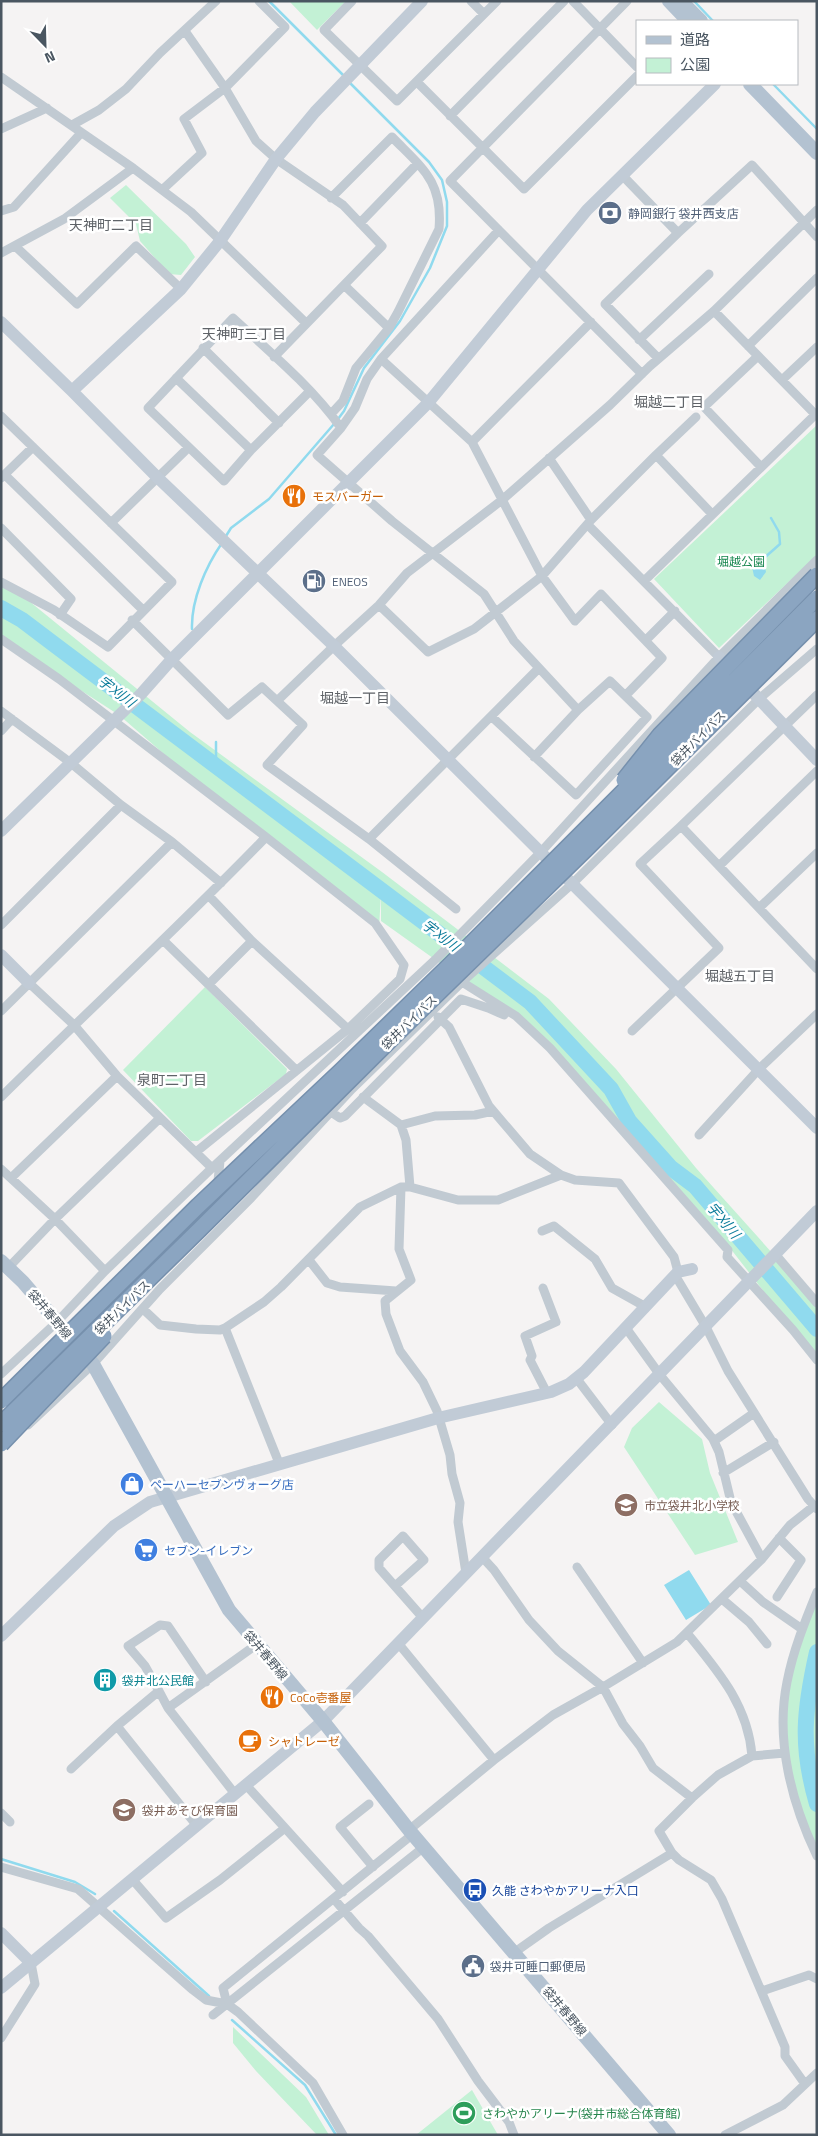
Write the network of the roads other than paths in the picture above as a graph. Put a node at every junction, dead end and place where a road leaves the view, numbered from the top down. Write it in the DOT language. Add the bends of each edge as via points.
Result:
graph roads {
  1 [pos="216,1"];
  2 [pos="259,1"];
  3 [pos="352,1"];
  4 [pos="422,1"];
  5 [pos="472,1"];
  6 [pos="498,1"];
  7 [pos="564,1"];
  8 [pos="573,1"];
  9 [pos="627,1"];
  10 [pos="669,1"];
  11 [pos="681,1"];
  12 [pos="484,14"];
  13 [pos="687,20"];
  14 [pos="700,20"];
  15 [pos="600,28"];
  16 [pos="185,31"];
  17 [pos="360,65"];
  18 [pos="636,66"];
  19 [pos="1,77"];
  20 [pos="636,77"];
  21 [pos="417,82"];
  22 [pos="714,85"];
  23 [pos="751,85"];
  24 [pos="762,85"];
  25 [pos="225,88"];
  26 [pos="47,108"];
  27 [pos="450,116"];
  28 [pos="72,125"];
  29 [pos="1,129"];
  30 [pos="81,132"];
  31 [pos="817,140"];
  32 [pos="482,148"];
  33 [pos="817,153"];
  34 [pos="276,159"];
  35 [pos="418,164"];
  36 [pos="133,168"];
  37 [pos="622,175"];
  38 [pos="162,190"];
  39 [pos="331,198"];
  40 [pos="817,210"];
  41 [pos="1,211"];
  42 [pos="360,222"];
  43 [pos="803,223"];
  44 [pos="499,230"];
  45 [pos="678,233"];
  46 [pos="817,237"];
  47 [pos="220,241"];
  48 [pos="15,246"];
  49 [pos="1,253"];
  50 [pos="538,269"];
  51 [pos="709,274"];
  52 [pos="817,278"];
  53 [pos="344,285"];
  54 [pos="181,289"];
  55 [pos="714,311"];
  56 [pos="1,322"];
  57 [pos="590,322"];
  58 [pos="306,323"];
  59 [pos="389,328"];
  60 [pos="639,340"];
  61 [pos="748,346"];
  62 [pos="817,347"];
  63 [pos="204,348"];
  64 [pos="758,356"];
  65 [pos="274,357"];
  66 [pos="658,358"];
  67 [pos="381,359"];
  68 [pos="642,374"];
  69 [pos="176,378"];
  70 [pos="782,380"];
  71 [pos="72,391"];
  72 [pos="309,392"];
  73 [pos="428,402"];
  74 [pos="331,414"];
  75 [pos="816,414"];
  76 [pos="1,416"];
  77 [pos="696,417"];
  78 [pos="279,423"];
  79 [pos="341,428"];
  80 [pos="472,442"];
  81 [pos="33,447"];
  82 [pos="188,448"];
  83 [pos="251,450"];
  84 [pos="656,454"];
  85 [pos="549,458"];
  86 [pos="761,467"];
  87 [pos="3,477"];
  88 [pos="156,477"];
  89 [pos="349,483"];
  90 [pos="502,500"];
  91 [pos="712,514"];
  92 [pos="111,522"];
  93 [pos="589,522"];
  94 [pos="1,528"];
  95 [pos="431,553"];
  96 [pos="817,560"];
  97 [pos="258,574"];
  98 [pos="817,575"];
  99 [pos="542,576"];
  100 [pos="644,580"];
  101 [pos="1,582"];
  102 [pos="817,598"];
  103 [pos="379,605"];
  104 [pos="143,610"];
  105 [pos="496,612"];
  106 [pos="674,612"];
  107 [pos="60,615"];
  108 [pos="817,619"];
  109 [pos="132,620"];
  110 [pos="817,632"];
  111 [pos="1,639"];
  112 [pos="646,640"];
  113 [pos="334,646"];
  114 [pos="817,649"];
  115 [pos="719,657"];
  116 [pos="172,659"];
  117 [pos="538,669"];
  118 [pos="626,695"];
  119 [pos="817,695"];
  120 [pos="759,699"];
  121 [pos="278,701"];
  122 [pos="578,710"];
  123 [pos="1,711"];
  124 [pos="492,717"];
  125 [pos="12,719"];
  126 [pos="112,721"];
  127 [pos="785,726"];
  128 [pos="1,731"];
  129 [pos="534,757"];
  130 [pos="817,760"];
  131 [pos="448,761"];
  132 [pos="71,763"];
  133 [pos="817,771"];
  134 [pos="121,805"];
  135 [pos="681,826"];
  136 [pos="1,831"];
  137 [pos="266,836"];
  138 [pos="370,839"];
  139 [pos="172,842"];
  140 [pos="540,853"];
  141 [pos="817,853"];
  142 [pos="719,866"];
  143 [pos="221,883"];
  144 [pos="542,883"];
  145 [pos="572,884"];
  146 [pos="209,896"];
  147 [pos="759,908"];
  148 [pos="456,909"];
  149 [pos="1,925"];
  150 [pos="164,941"];
  151 [pos="252,941"];
  152 [pos="1,955"];
  153 [pos="815,964"];
  154 [pos="462,982"];
  155 [pos="29,983"];
  156 [pos="209,984"];
  157 [pos="677,990"];
  158 [pos="1,1011"];
  159 [pos="817,1014"];
  160 [pos="516,1016"];
  161 [pos="439,1018"];
  162 [pos="74,1025"];
  163 [pos="348,1029"];
  164 [pos="632,1031"];
  165 [pos="759,1069"];
  166 [pos="296,1070"];
  167 [pos="117,1076"];
  168 [pos="363,1097"];
  169 [pos="1,1098"];
  170 [pos="493,1111"];
  171 [pos="331,1112"];
  172 [pos="160,1118"];
  173 [pos="401,1124"];
  174 [pos="817,1128"];
  175 [pos="699,1135"];
  176 [pos="196,1152"];
  177 [pos="220,1161"];
  178 [pos="212,1168"];
  179 [pos="1,1169"];
  180 [pos="561,1175"];
  181 [pos="11,1178"];
  182 [pos="218,1180"];
  183 [pos="405,1187"];
  184 [pos="251,1198"];
  185 [pos="236,1201"];
  186 [pos="198,1206"];
  187 [pos="817,1212"];
  188 [pos="55,1219"];
  189 [pos="542,1231"];
  190 [pos="774,1256"];
  191 [pos="170,1259"];
  192 [pos="309,1260"];
  193 [pos="5,1265"];
  194 [pos="692,1269"];
  195 [pos="104,1271"];
  196 [pos="677,1274"];
  197 [pos="748,1281"];
  198 [pos="543,1288"];
  199 [pos="396,1291"];
  200 [pos="817,1303"];
  201 [pos="646,1307"];
  202 [pos="143,1309"];
  203 [pos="57,1322"];
  204 [pos="225,1328"];
  205 [pos="626,1328"];
  206 [pos="706,1328"];
  207 [pos="817,1360"];
  208 [pos="93,1364"];
  209 [pos="1,1374"];
  210 [pos="660,1375"];
  211 [pos="577,1378"];
  212 [pos="1,1390"];
  213 [pos="547,1393"];
  214 [pos="1,1401"];
  215 [pos="754,1413"];
  216 [pos="438,1418"];
  217 [pos="1,1424"];
  218 [pos="612,1425"];
  219 [pos="714,1441"];
  220 [pos="774,1442"];
  221 [pos="1,1444"];
  222 [pos="1,1452"];
  223 [pos="279,1463"];
  224 [pos="723,1473"];
  225 [pos="165,1496"];
  226 [pos="816,1508"];
  227 [pos="779,1538"];
  228 [pos="482,1558"];
  229 [pos="762,1560"];
  230 [pos="577,1568"];
  231 [pos="466,1573"];
  232 [pos="740,1581"];
  233 [pos="395,1586"];
  234 [pos="817,1592"];
  235 [pos="776,1597"];
  236 [pos="722,1599"];
  237 [pos="423,1618"];
  238 [pos="802,1629"];
  239 [pos="687,1633"];
  240 [pos="1,1636"];
  241 [pos="398,1643"];
  242 [pos="767,1644"];
  243 [pos="256,1645"];
  244 [pos="642,1663"];
  245 [pos="206,1682"];
  246 [pos="603,1687"];
  247 [pos="159,1691"];
  248 [pos="168,1708"];
  249 [pos="323,1722"];
  250 [pos="117,1726"];
  251 [pos="785,1753"];
  252 [pos="752,1756"];
  253 [pos="494,1760"];
  254 [pos="71,1768"];
  255 [pos="246,1785"];
  256 [pos="235,1794"];
  257 [pos="692,1798"];
  258 [pos="369,1804"];
  259 [pos="1,1813"];
  260 [pos="10,1822"];
  261 [pos="197,1826"];
  262 [pos="285,1828"];
  263 [pos="411,1832"];
  264 [pos="424,1847"];
  265 [pos="672,1853"];
  266 [pos="817,1856"];
  267 [pos="373,1866"];
  268 [pos="1,1867"];
  269 [pos="132,1879"];
  270 [pos="343,1892"];
  271 [pos="334,1899"];
  272 [pos="99,1907"];
  273 [pos="343,1911"];
  274 [pos="1,1933"];
  275 [pos="278,1943"];
  276 [pos="515,1952"];
  277 [pos="288,1955"];
  278 [pos="31,1963"];
  279 [pos="817,1979"];
  280 [pos="1,1988"];
  281 [pos="762,1991"];
  282 [pos="227,2004"];
  283 [pos="213,2015"];
  284 [pos="1,2038"];
  285 [pos="817,2073"];
  286 [pos="805,2084"];
  287 [pos="343,2135"];
  288 [pos="514,2135"];
  289 [pos="669,2135"];
  290 [pos="725,2135"];
  1 -- 16 [label="street"];
  2 -- 25 [label="street" via="286,28"];
  3 -- 17 [label="street" via="324,30"];
  4 -- 17 [label="street"];
  5 -- 12 [label="street"];
  6 -- 12 [label="street"];
  7 -- 27 [label="street"];
  8 -- 15 [label="street"];
  9 -- 15 [label="street"];
  10 -- 13 [label="main road"];
  11 -- 14 [label="main road"];
  12 -- 21 [label="street"];
  15 -- 18 [label="street"];
  15 -- 32 [label="street"];
  16 -- 25 [label="street"];
  16 -- 28 [label="street" via="126,89"];
  17 -- 21 [label="street" via="397,101"];
  17 -- 34 [label="street"];
  19 -- 26 [label="street"];
  20 -- 32 [label="street" via="524,189"];
  21 -- 27 [label="street"];
  22 -- 37 [label="street"];
  23 -- 33 [label="main road"];
  24 -- 31 [label="main road"];
  25 -- 34 [label="street" via="256,141"];
  25 -- 38 [label="street" via="184,118 202,153"];
  26 -- 28 [label="street"];
  26 -- 29 [label="street"];
  27 -- 32 [label="street"];
  28 -- 30 [label="street"];
  30 -- 36 [label="street"];
  30 -- 41 [label="street" via="14,207"];
  32 -- 44 [label="street" via="450,181"];
  34 -- 39 [label="street"];
  34 -- 47 [label="street"];
  35 -- 39 [label="street" via="392,137"];
  35 -- 42 [label="street"];
  35 -- 59 [label="street" via="438,195 439,229"];
  36 -- 38 [label="street"];
  36 -- 48 [label="street" via="64,219"];
  37 -- 45 [label="street"];
  37 -- 50 [label="street" via="587,210"];
  38 -- 47 [label="street" via="191,212"];
  39 -- 42 [label="street"];
  40 -- 43 [label="street"];
  42 -- 53 [label="street" via="382,246"];
  43 -- 45 [label="street" via="752,165"];
  43 -- 46 [label="street"];
  43 -- 55 [label="street"];
  44 -- 50 [label="street"];
  44 -- 67 [label="street"];
  45 -- 60 [label="street" via="604,304"];
  47 -- 54 [label="street"];
  47 -- 58 [label="street"];
  48 -- 49 [label="street"];
  48 -- 54 [label="street" via="77,304 136,246"];
  50 -- 57 [label="street"];
  50 -- 73 [label="street"];
  51 -- 60 [label="street"];
  52 -- 61 [label="street"];
  53 -- 58 [label="street"];
  53 -- 59 [label="street"];
  54 -- 71 [label="street"];
  55 -- 61 [label="street"];
  55 -- 66 [label="street"];
  56 -- 71 [label="street"];
  57 -- 68 [label="street"];
  57 -- 80 [label="street"];
  58 -- 65 [label="street"];
  59 -- 74 [label="street" via="356,368 343,401"];
  60 -- 66 [label="street"];
  61 -- 64 [label="street"];
  62 -- 70 [label="street"];
  63 -- 65 [label="street" via="233,318"];
  63 -- 69 [label="street"];
  63 -- 78 [label="street"];
  64 -- 70 [label="street"];
  64 -- 86 [label="street" via="704,407"];
  65 -- 72 [label="street"];
  66 -- 68 [label="street"];
  67 -- 73 [label="street"];
  67 -- 79 [label="street"];
  68 -- 85 [label="street"];
  69 -- 82 [label="street" via="148,408"];
  69 -- 83 [label="street"];
  70 -- 75 [label="street"];
  71 -- 88 [label="street"];
  72 -- 74 [label="street"];
  72 -- 78 [label="street"];
  73 -- 80 [label="street"];
  73 -- 89 [label="street"];
  74 -- 79 [label="street"];
  75 -- 86 [label="street"];
  76 -- 81 [label="street"];
  77 -- 84 [label="street"];
  78 -- 83 [label="street"];
  79 -- 89 [label="street" via="317,455"];
  80 -- 90 [label="street"];
  81 -- 87 [label="street"];
  81 -- 92 [label="street"];
  82 -- 83 [label="street" via="224,481"];
  82 -- 88 [label="street"];
  84 -- 91 [label="street"];
  84 -- 93 [label="street"];
  85 -- 90 [label="street"];
  85 -- 93 [label="street"];
  86 -- 91 [label="street"];
  87 -- 104 [label="street"];
  88 -- 92 [label="street"];
  88 -- 97 [label="street"];
  89 -- 95 [label="street"];
  89 -- 97 [label="street"];
  90 -- 95 [label="street"];
  90 -- 99 [label="street"];
  91 -- 100 [label="street"];
  92 -- 104 [label="street" via="172,582"];
  93 -- 99 [label="street"];
  93 -- 100 [label="street"];
  94 -- 107 [label="street" via="71,599"];
  95 -- 103 [label="street" via="407,573"];
  95 -- 105 [label="street" via="484,594"];
  96 -- 115 [label="street"];
  97 -- 113 [label="street"];
  97 -- 116 [label="street"];
  98 -- 144 [label="highway, bridge" via="660,735 613,795 568,841"];
  99 -- 105 [label="street"];
  99 -- 112 [label="street" via="575,621 601,594"];
  100 -- 106 [label="street"];
  101 -- 107 [label="street"];
  102 -- 144 [label="highway, 袋井バイパス, bridge"];
  103 -- 105 [label="street" via="428,652 474,629"];
  103 -- 113 [label="street"];
  104 -- 109 [label="street"];
  105 -- 117 [label="street" via="514,641"];
  106 -- 112 [label="street"];
  106 -- 115 [label="street"];
  107 -- 109 [label="street" via="108,647"];
  108 -- 144 [label="highway, 袋井バイパス, bridge"];
  109 -- 116 [label="street"];
  110 -- 144 [label="highway, bridge" via="707,742 572,868"];
  111 -- 126 [label="street"];
  112 -- 118 [label="street" via="662,658"];
  113 -- 121 [label="street"];
  113 -- 131 [label="street"];
  114 -- 120 [label="street"];
  115 -- 120 [label="street"];
  115 -- 140 [label="street"];
  116 -- 121 [label="street" via="228,715 262,687"];
  116 -- 126 [label="street"];
  117 -- 122 [label="street"];
  117 -- 124 [label="street"];
  118 -- 122 [label="street" via="610,681"];
  118 -- 129 [label="street" via="647,717 576,795"];
  119 -- 127 [label="street"];
  120 -- 127 [label="street"];
  120 -- 145 [label="street"];
  121 -- 138 [label="street" via="303,725 267,766"];
  122 -- 129 [label="street"];
  123 -- 125 [label="street"];
  124 -- 129 [label="street"];
  124 -- 131 [label="street"];
  125 -- 128 [label="street"];
  125 -- 132 [label="street"];
  126 -- 132 [label="street"];
  126 -- 137 [label="street"];
  127 -- 130 [label="street"];
  127 -- 135 [label="street"];
  131 -- 138 [label="street"];
  131 -- 140 [label="street"];
  132 -- 134 [label="street"];
  132 -- 136 [label="street"];
  133 -- 142 [label="street"];
  134 -- 139 [label="street"];
  134 -- 149 [label="street"];
  135 -- 142 [label="street"];
  135 -- 157 [label="street" via="640,864 720,948"];
  137 -- 143 [label="street"];
  137 -- 163 [label="street" via="375,923 404,965 400,979"];
  138 -- 148 [label="street"];
  139 -- 143 [label="street"];
  139 -- 155 [label="street"];
  140 -- 145 [label="street"];
  140 -- 177 [label="street" via="438,958"];
  141 -- 147 [label="street"];
  142 -- 147 [label="street"];
  143 -- 146 [label="street"];
  144 -- 186 [label="highway, 袋井バイパス, bridge"];
  144 -- 191 [label="highway, 袋井バイパス, bridge"];
  145 -- 154 [label="street"];
  145 -- 157 [label="street"];
  146 -- 150 [label="street"];
  146 -- 151 [label="street"];
  147 -- 153 [label="street"];
  150 -- 156 [label="street"];
  150 -- 162 [label="street"];
  151 -- 156 [label="street"];
  151 -- 163 [label="street"];
  152 -- 155 [label="street"];
  154 -- 160 [label="street"];
  154 -- 171 [label="street"];
  155 -- 158 [label="street"];
  155 -- 162 [label="street"];
  156 -- 166 [label="street"];
  157 -- 164 [label="street"];
  157 -- 165 [label="street"];
  159 -- 165 [label="street"];
  160 -- 161 [label="street" via="510,1018 461,999"];
  160 -- 197 [label="street" via="550,1048 728,1250 727,1257"];
  161 -- 168 [label="street"];
  161 -- 170 [label="street" via="449,1027"];
  162 -- 167 [label="street"];
  162 -- 169 [label="street"];
  163 -- 166 [label="street"];
  165 -- 174 [label="street"];
  165 -- 175 [label="street"];
  166 -- 176 [label="street"];
  167 -- 172 [label="street"];
  167 -- 181 [label="street"];
  168 -- 171 [label="street" via="340,1118"];
  168 -- 173 [label="street"];
  170 -- 173 [label="street" via="435,1116"];
  170 -- 180 [label="street" via="530,1154"];
  171 -- 184 [label="street"];
  172 -- 176 [label="street"];
  172 -- 188 [label="street"];
  173 -- 183 [label="street" via="406,1140"];
  176 -- 178 [label="street"];
  177 -- 178 [label="street"];
  177 -- 182 [label="street"];
  178 -- 195 [label="street"];
  179 -- 181 [label="street"];
  180 -- 183 [label="street" via="498,1200 458,1200"];
  180 -- 196 [label="street" via="576,1180 619,1184 674,1257"];
  181 -- 188 [label="street"];
  183 -- 192 [label="street" via="360,1207"];
  183 -- 199 [label="street" via="399,1249 411,1280"];
  184 -- 185 [label="street"];
  184 -- 202 [label="street"];
  186 -- 212 [label="highway, bridge"];
  186 -- 214 [label="highway, 袋井バイパス, bridge"];
  187 -- 190 [label="street"];
  188 -- 193 [label="street"];
  188 -- 195 [label="street"];
  189 -- 201 [label="street" via="554,1226 594,1259 612,1288"];
  190 -- 197 [label="street"];
  190 -- 200 [label="street"];
  191 -- 217 [label="highway, 袋井バイパス, bridge"];
  191 -- 221 [label="highway, bridge" via="78,1366"];
  192 -- 199 [label="street" via="327,1283"];
  192 -- 204 [label="street" via="264,1302"];
  193 -- 203 [label="main road, 袋井春野線"];
  194 -- 196 [label="street"];
  195 -- 203 [label="street"];
  196 -- 201 [label="street"];
  196 -- 206 [label="street"];
  197 -- 206 [label="street"];
  197 -- 207 [label="street"];
  198 -- 213 [label="street" via="556,1322 525,1336 532,1356 530,1360"];
  199 -- 216 [label="street" via="385,1301 386,1314 400,1351 423,1382"];
  201 -- 205 [label="street"];
  202 -- 204 [label="street" via="160,1325"];
  202 -- 208 [label="street"];
  203 -- 208 [label="main road, 袋井春野線"];
  203 -- 209 [label="street"];
  204 -- 223 [label="street"];
  205 -- 210 [label="street"];
  205 -- 211 [label="street"];
  206 -- 210 [label="street"];
  206 -- 215 [label="street"];
  208 -- 222 [label="street"];
  208 -- 225 [label="main road, 袋井春野線"];
  210 -- 218 [label="street"];
  210 -- 219 [label="street"];
  211 -- 213 [label="street"];
  211 -- 218 [label="street"];
  213 -- 216 [label="street"];
  215 -- 219 [label="street"];
  215 -- 220 [label="street"];
  216 -- 223 [label="street"];
  216 -- 231 [label="street" via="460,1503 458,1522"];
  218 -- 228 [label="street"];
  219 -- 224 [label="street"];
  220 -- 224 [label="street"];
  220 -- 226 [label="street"];
  223 -- 225 [label="street"];
  224 -- 229 [label="street" via="731,1502"];
  225 -- 240 [label="street" via="114,1526"];
  225 -- 243 [label="main road, 袋井春野線" via="228,1610"];
  226 -- 227 [label="street" via="790,1525"];
  227 -- 229 [label="street"];
  227 -- 235 [label="street" via="801,1560"];
  228 -- 231 [label="street"];
  228 -- 246 [label="street" via="528,1620"];
  229 -- 232 [label="street"];
  230 -- 244 [label="street"];
  231 -- 237 [label="street"];
  232 -- 236 [label="street"];
  232 -- 238 [label="street" via="763,1602"];
  233 -- 233 [label="street" via="379,1568 379,1560 403,1536 424,1560"];
  233 -- 237 [label="street"];
  234 -- 238 [label="street"];
  236 -- 239 [label="street"];
  236 -- 242 [label="street" via="749,1622"];
  237 -- 241 [label="street"];
  238 -- 251 [label="street" via="786,1683"];
  239 -- 244 [label="street"];
  239 -- 252 [label="street" via="727,1682 744,1719"];
  241 -- 249 [label="street"];
  241 -- 253 [label="street"];
  243 -- 245 [label="street"];
  243 -- 249 [label="main road, 袋井春野線"];
  244 -- 246 [label="street"];
  245 -- 247 [label="street" via="168,1626 160,1625 128,1646 145,1666"];
  245 -- 248 [label="street"];
  246 -- 253 [label="street" via="553,1715"];
  246 -- 257 [label="street" via="653,1768"];
  247 -- 248 [label="street"];
  247 -- 250 [label="street"];
  248 -- 256 [label="street"];
  249 -- 255 [label="street"];
  249 -- 263 [label="main road, 袋井春野線"];
  250 -- 254 [label="street"];
  250 -- 261 [label="street"];
  251 -- 252 [label="street"];
  251 -- 266 [label="street" via="796,1803"];
  252 -- 257 [label="street" via="718,1775"];
  253 -- 263 [label="street"];
  255 -- 256 [label="street"];
  255 -- 262 [label="street"];
  256 -- 261 [label="street"];
  257 -- 265 [label="street" via="659,1831"];
  258 -- 267 [label="street" via="340,1827"];
  259 -- 260 [label="street"];
  261 -- 269 [label="street"];
  262 -- 269 [label="street" via="166,1918"];
  262 -- 270 [label="street"];
  263 -- 264 [label="main road, 袋井春野線"];
  263 -- 267 [label="street"];
  264 -- 273 [label="street"];
  264 -- 276 [label="main road, 袋井春野線"];
  265 -- 276 [label="street"];
  265 -- 281 [label="street" via="711,1880"];
  267 -- 270 [label="street"];
  268 -- 272 [label="street" via="78,1889"];
  269 -- 272 [label="street"];
  270 -- 271 [label="street"];
  271 -- 273 [label="street"];
  271 -- 275 [label="street"];
  272 -- 278 [label="street"];
  272 -- 282 [label="street" via="206,2000"];
  273 -- 277 [label="street"];
  273 -- 288 [label="street" via="438,2019 509,2122"];
  274 -- 278 [label="street"];
  275 -- 277 [label="street"];
  275 -- 282 [label="street" via="223,1988"];
  276 -- 289 [label="main road, 袋井春野線"];
  277 -- 282 [label="street"];
  278 -- 280 [label="street"];
  278 -- 284 [label="street" via="35,1984"];
  279 -- 281 [label="street" via="809,1975"];
  281 -- 286 [label="street" via="785,2047 785,2056"];
  282 -- 283 [label="street"];
  282 -- 287 [label="street" via="313,2083"];
  285 -- 286 [label="street"];
  286 -- 290 [label="street" via="783,2105"];
}
